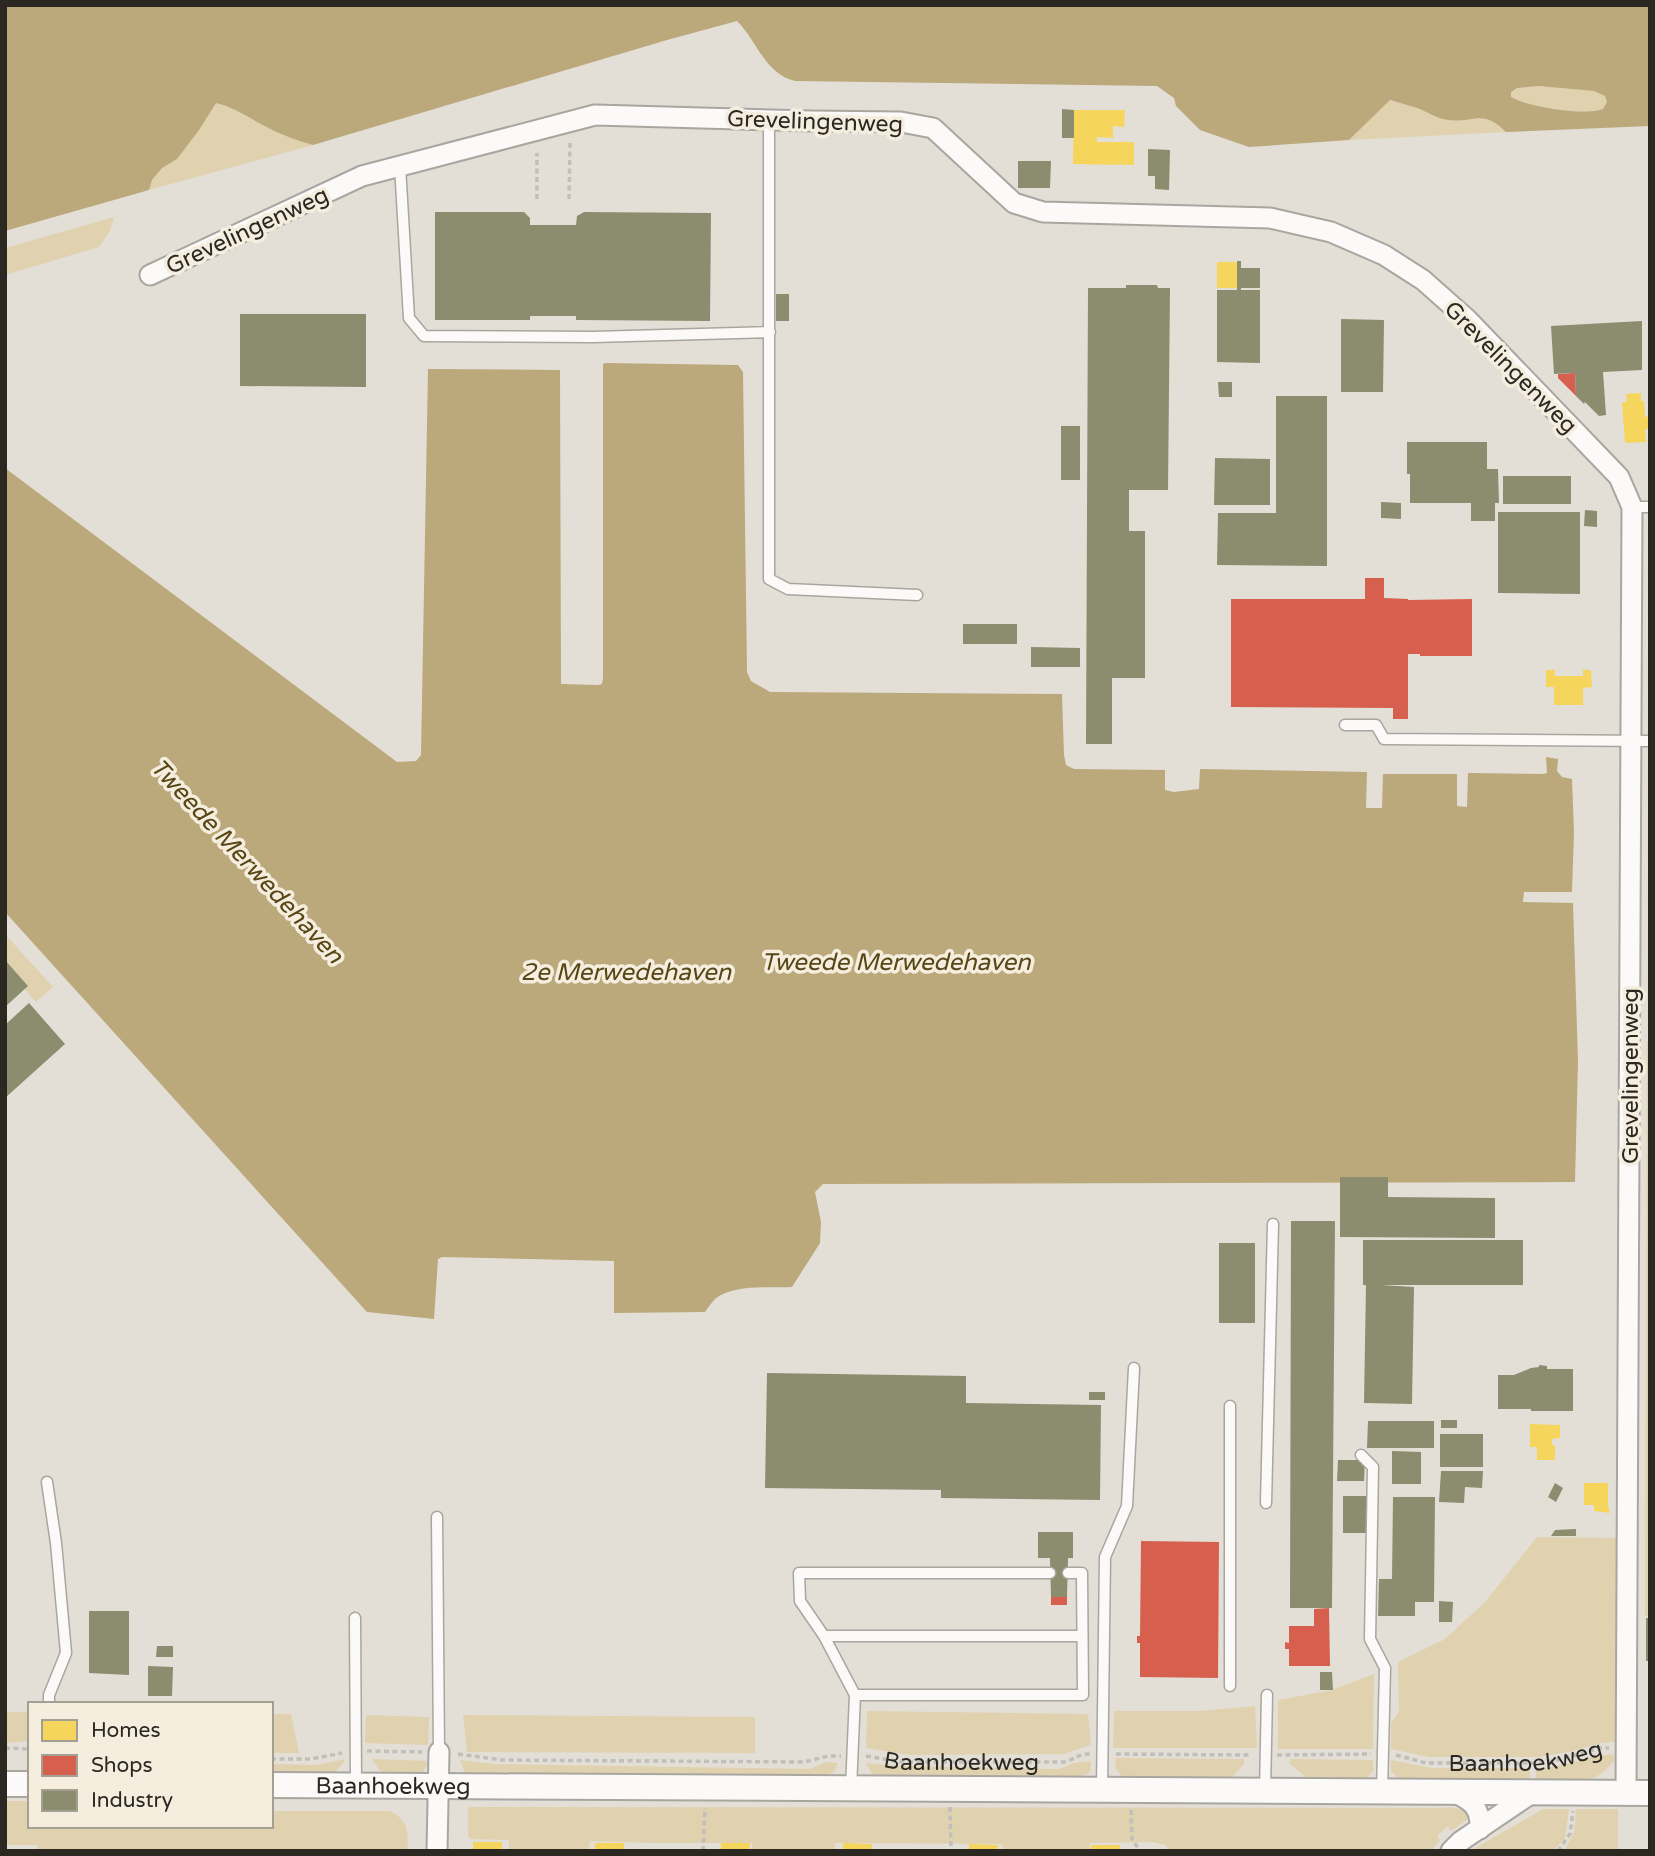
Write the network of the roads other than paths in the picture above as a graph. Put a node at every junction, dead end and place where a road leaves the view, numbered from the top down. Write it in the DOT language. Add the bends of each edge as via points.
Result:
graph roads {
  1 [pos="769,119"];
  2 [pos="400,166"];
  3 [pos="150,275"];
  4 [pos="770,332"];
  5 [pos="1641,507"];
  6 [pos="917,594"];
  7 [pos="1345,725"];
  8 [pos="1641,741"];
  9 [pos="1273,1224"];
  10 [pos="1134,1368"];
  11 [pos="1230,1406"];
  12 [pos="1361,1455"];
  13 [pos="47,1482"];
  14 [pos="1266,1503"];
  15 [pos="437,1517"];
  16 [pos="1050,1573"];
  17 [pos="1068,1573"];
  18 [pos="355,1618"];
  19 [pos="824,1636"];
  20 [pos="1082,1636"];
  21 [pos="1230,1686"];
  22 [pos="855,1695"];
  23 [pos="1267,1695"];
  24 [pos="49,1702"];
  25 [pos="439,1752"];
  26 [pos="5,1784"];
  27 [pos="28,1784"];
  28 [pos="273,1785"];
  29 [pos="356,1786"];
  30 [pos="437,1787"];
  31 [pos="851,1789"];
  32 [pos="1102,1790"];
  33 [pos="1265,1791"];
  34 [pos="1382,1792"];
  35 [pos="1453,1792"];
  36 [pos="1638,1792"];
  37 [pos="1532,1793"];
  38 [pos="1480,1829"];
  39 [pos="437,1851"];
  40 [pos="1451,1851"];
  1 -- 2 [label="street, Grevelingenweg" via="595,115"];
  1 -- 4 [label="lane"];
  1 -- 5 [label="street, Grevelingenweg" via="901,122 933,128 1014,203 1043,212 1270,218 1331,232 1384,255 1423,280 1467,319 1619,477"];
  2 -- 3 [label="street, Grevelingenweg" via="362,176"];
  2 -- 4 [label="lane" via="409,318 424,335"];
  4 -- 6 [label="lane" via="769,579 788,589"];
  5 -- 8 [label="street, Grevelingenweg"];
  7 -- 8 [label="lane" via="1376,725 1384,739"];
  8 -- 36 [label="street, Grevelingenweg" via="1626,1747"];
  9 -- 14 [label="lane"];
  10 -- 32 [label="lane" via="1127,1506 1105,1557"];
  11 -- 21 [label="lane"];
  12 -- 34 [label="lane" via="1373,1467 1370,1639 1385,1668"];
  13 -- 24 [label="lane" via="66,1653"];
  15 -- 25 [label="lane"];
  16 -- 19 [label="lane" via="799,1573 800,1601"];
  17 -- 20 [label="lane" via="1082,1573"];
  18 -- 29 [label="lane"];
  19 -- 20 [label="lane"];
  19 -- 22 [label="lane"];
  20 -- 22 [label="lane" via="1083,1695"];
  22 -- 31 [label="lane"];
  23 -- 33 [label="lane"];
  25 -- 30 [label="street"];
  26 -- 27 [label="street"];
  28 -- 29 [label="street, Baanhoekweg"];
  29 -- 30 [label="street, Baanhoekweg"];
  30 -- 31 [label="street, Baanhoekweg"];
  30 -- 39 [label="street"];
  31 -- 32 [label="street, Baanhoekweg"];
  32 -- 33 [label="street, Baanhoekweg"];
  33 -- 34 [label="street, Baanhoekweg"];
  34 -- 35 [label="street, Baanhoekweg"];
  35 -- 37 [label="street, Baanhoekweg"];
  35 -- 38 [label="street" via="1469,1800 1481,1817"];
  36 -- 37 [label="street, Baanhoekweg"];
  37 -- 38 [label="street"];
  38 -- 40 [label="street"];
}
